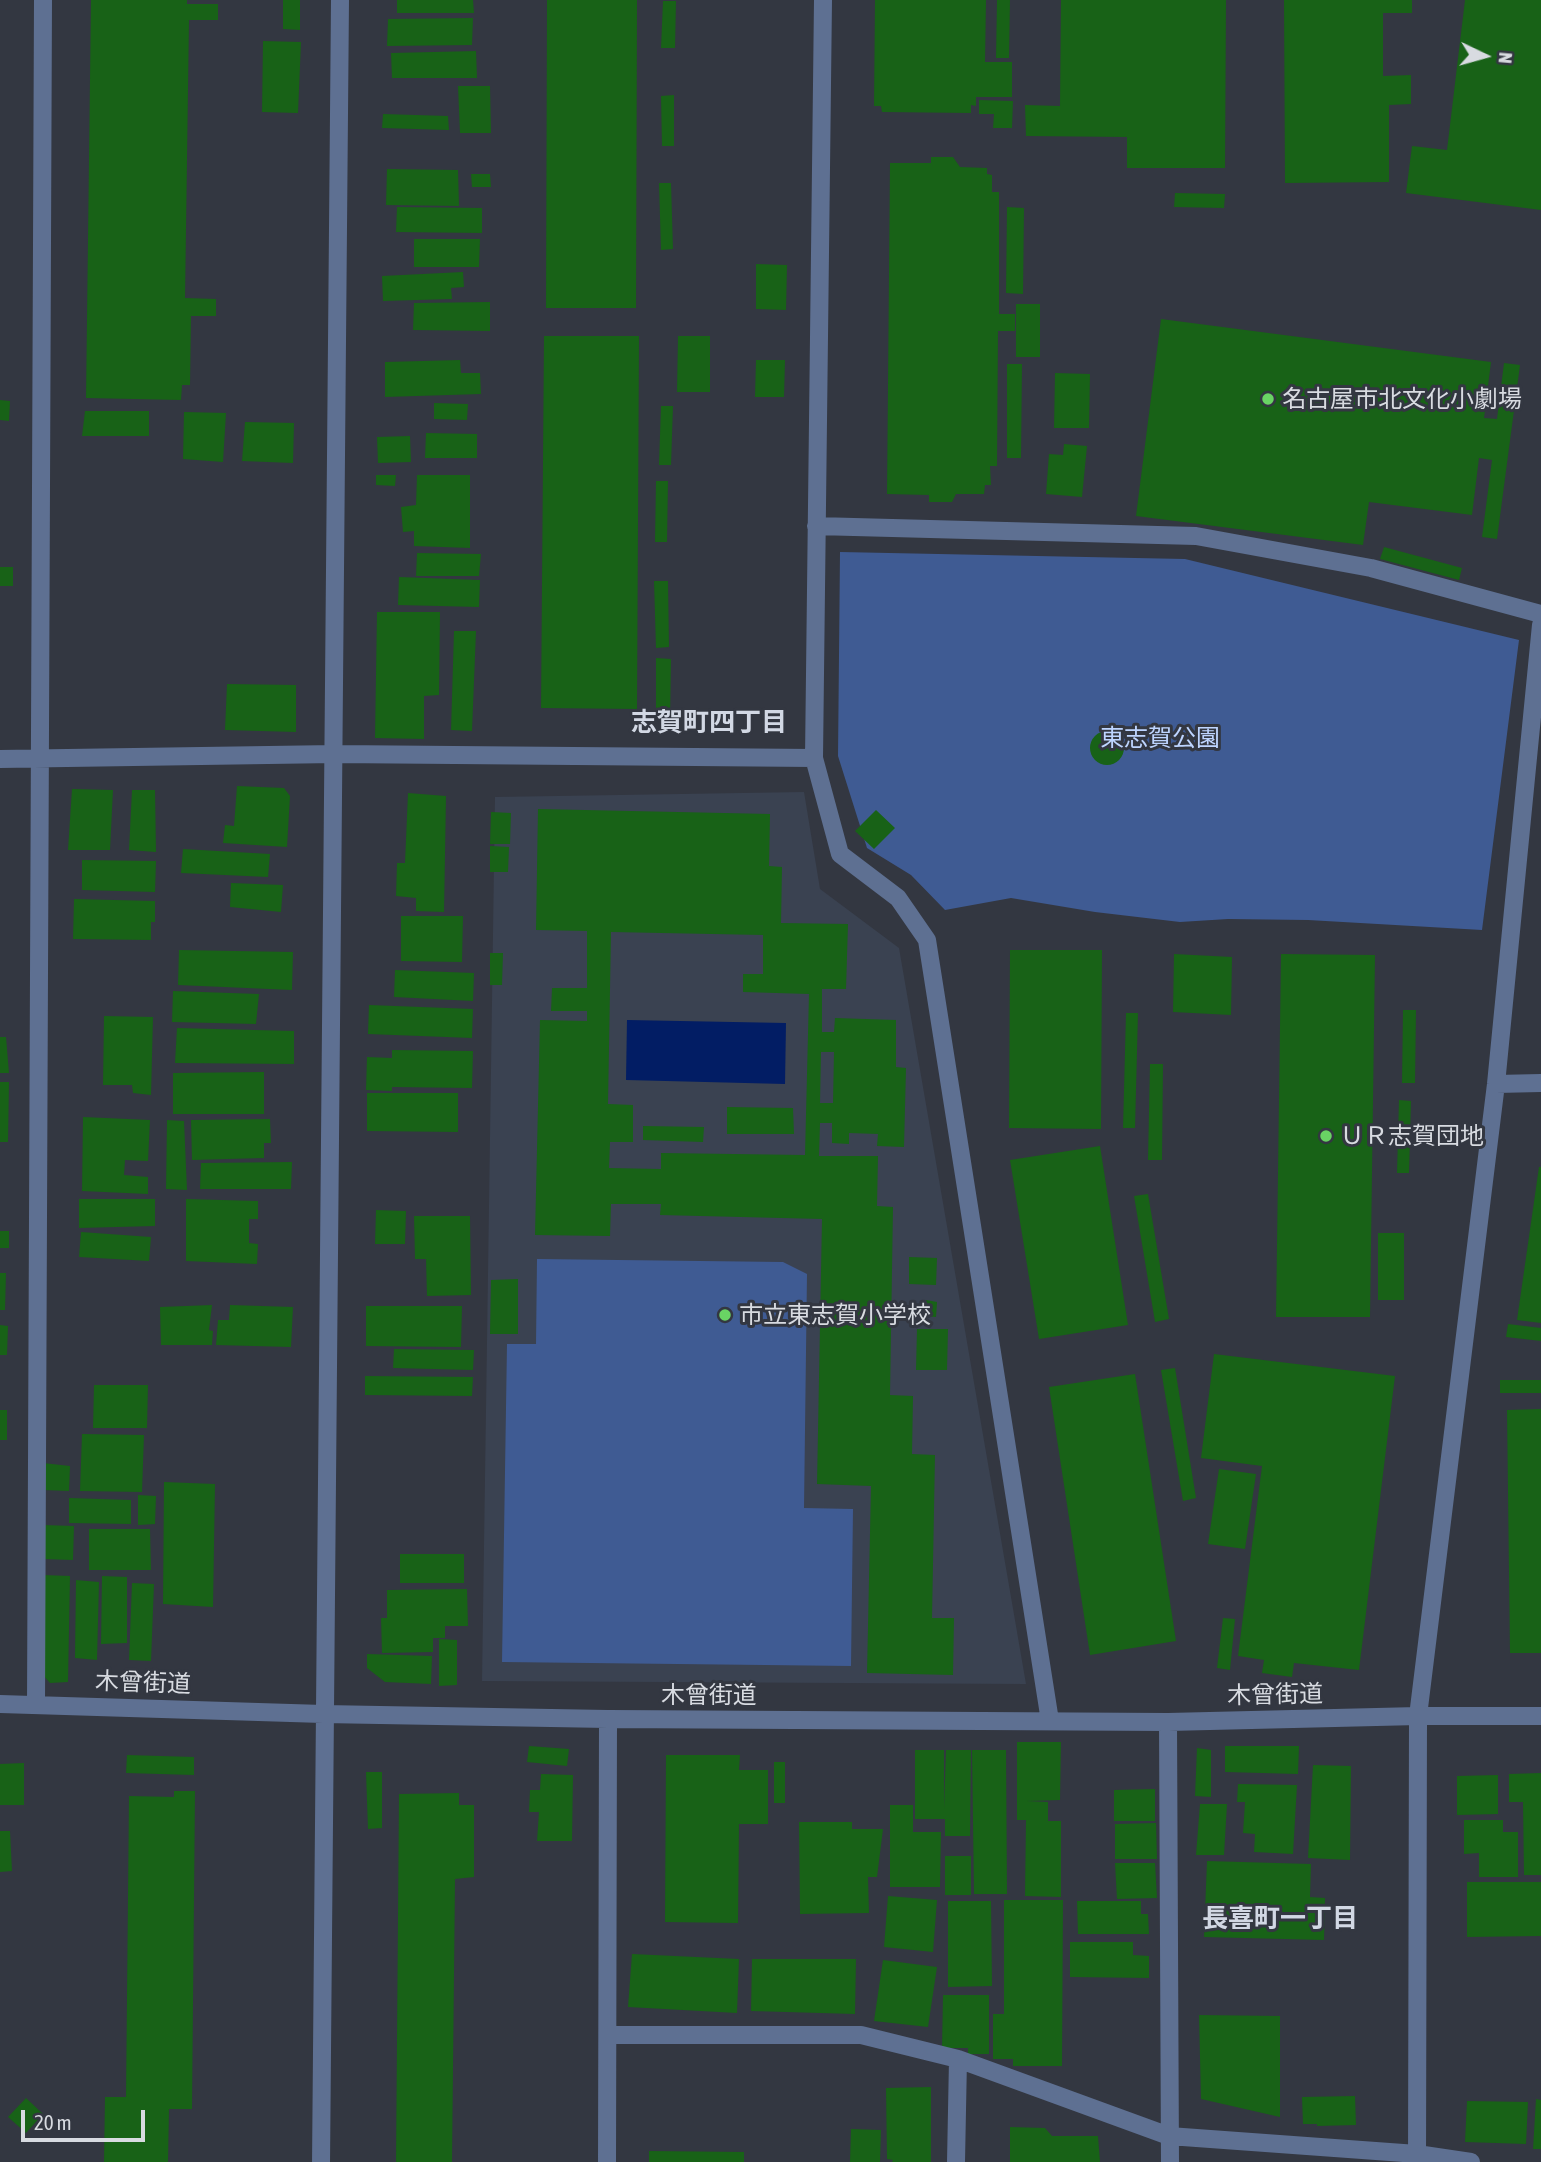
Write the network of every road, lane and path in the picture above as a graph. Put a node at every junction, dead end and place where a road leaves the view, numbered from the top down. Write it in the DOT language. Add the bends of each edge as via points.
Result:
graph roads {
  1 [pos="43,0"];
  2 [pos="340,0"];
  3 [pos="823,0"];
  4 [pos="816,526"];
  5 [pos="1541,614"];
  6 [pos="1541,625"];
  7 [pos="1539,656"];
  8 [pos="335,754"];
  9 [pos="814,758"];
  10 [pos="0,760"];
  11 [pos="40,760"];
  12 [pos="1541,1083"];
  13 [pos="1496,1084"];
  14 [pos="0,1703"];
  15 [pos="36,1703"];
  16 [pos="323,1714"];
  17 [pos="1418,1716"];
  18 [pos="1541,1716"];
  19 [pos="608,1719"];
  20 [pos="1050,1721"];
  21 [pos="1168,1721"];
  22 [pos="609,2035"];
  23 [pos="958,2059"];
  24 [pos="1170,2136"];
  25 [pos="1417,2158"];
  26 [pos="321,2162"];
  27 [pos="607,2162"];
  28 [pos="956,2162"];
  29 [pos="1170,2162"];
  30 [pos="1471,2162"];
  1 -- 11 [label="street"];
  2 -- 8 [label="street"];
  3 -- 4 [label="street"];
  4 -- 5 [label="street" via="1196,536 1371,568"];
  4 -- 9 [label="street"];
  6 -- 7 [label="street"];
  7 -- 13 [label="street"];
  8 -- 9 [label="street"];
  8 -- 11 [label="street"];
  8 -- 16 [label="street"];
  9 -- 20 [label="street" via="840,854 898,898 927,940"];
  10 -- 11 [label="street"];
  11 -- 15 [label="street"];
  12 -- 13 [label="street"];
  13 -- 17 [label="street"];
  14 -- 15 [label="street, 木曾街道"];
  15 -- 16 [label="street, 木曾街道"];
  16 -- 19 [label="street, 木曾街道"];
  16 -- 26 [label="street"];
  17 -- 18 [label="street, 木曾街道"];
  17 -- 21 [label="street, 木曾街道"];
  17 -- 25 [label="street"];
  19 -- 20 [label="street, 木曾街道"];
  19 -- 22 [label="street"];
  20 -- 21 [label="street, 木曾街道"];
  21 -- 24 [label="street"];
  22 -- 23 [label="street" via="861,2035"];
  22 -- 27 [label="street"];
  23 -- 24 [label="street"];
  23 -- 28 [label="street"];
  24 -- 25 [label="street"];
  24 -- 29 [label="street"];
  25 -- 30 [label="street"];
}
